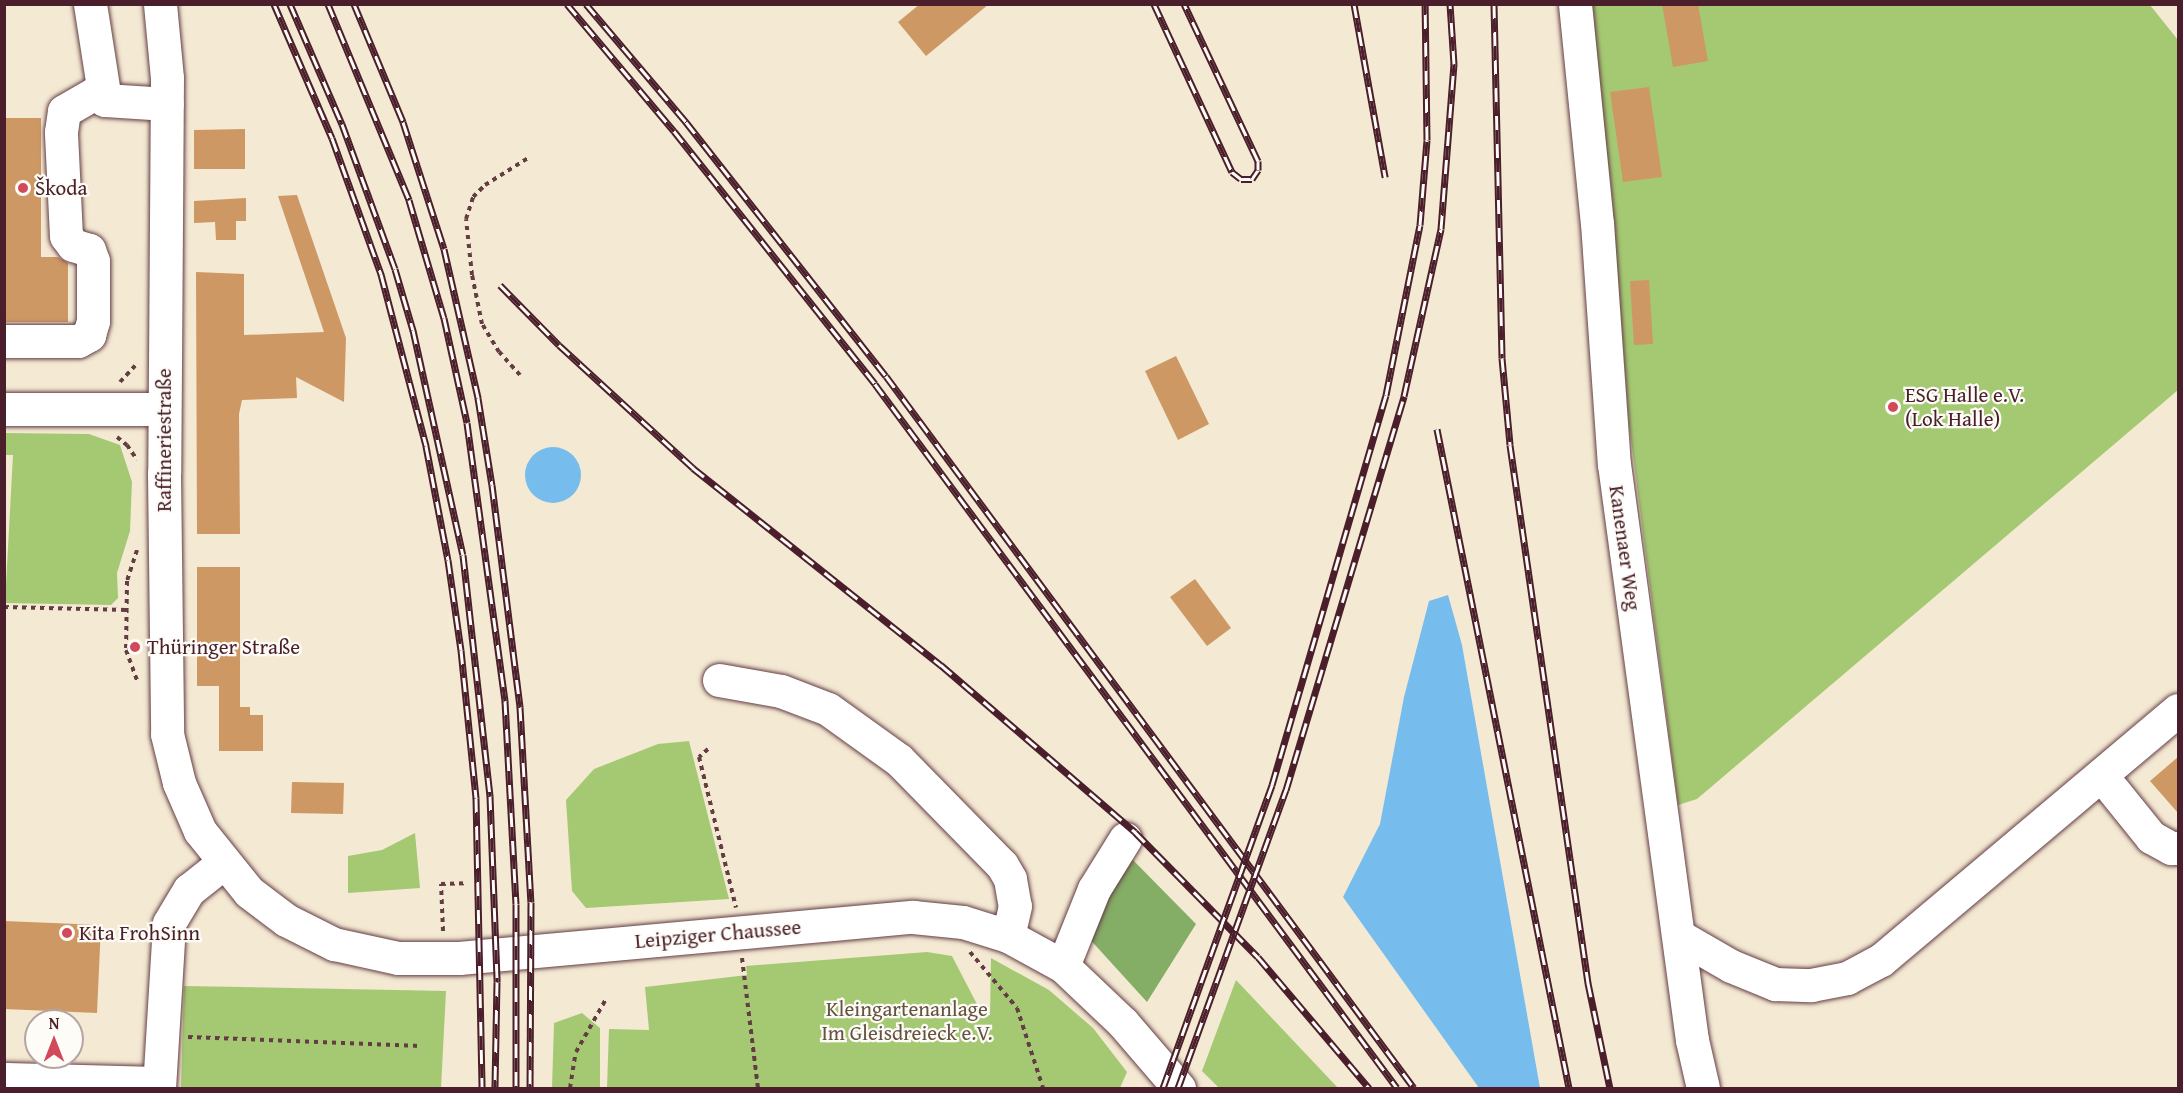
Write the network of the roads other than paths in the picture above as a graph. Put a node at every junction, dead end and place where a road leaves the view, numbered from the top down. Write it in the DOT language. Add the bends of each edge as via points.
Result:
graph roads {
  1 [pos="90,4"];
  2 [pos="160,4"];
  3 [pos="1575,4"];
  4 [pos="105,100"];
  5 [pos="167,104"];
  6 [pos="4,341"];
  7 [pos="4,409"];
  8 [pos="164,409"];
  9 [pos="718,680"];
  10 [pos="2178,710"];
  11 [pos="2101,776"];
  12 [pos="1125,839"];
  13 [pos="2178,848"];
  14 [pos="223,863"];
  15 [pos="1008,936"];
  16 [pos="1679,936"];
  17 [pos="1063,966"];
  18 [pos="4,1079"];
  19 [pos="159,1086"];
  20 [pos="1179,1089"];
  21 [pos="1703,1089"];
  1 -- 4 [label="main road"];
  2 -- 5 [label="main road, Raffineriestraße"];
  3 -- 16 [label="main road, Kanenaer Weg" via="1597,223 1614,464"];
  4 -- 5 [label="main road"];
  4 -- 6 [label="main road" via="95,93 73,103 64,111 61,132 66,236 73,245 89,250 93,261 93,321 89,335 78,341"];
  5 -- 8 [label="main road, Raffineriestraße"];
  7 -- 8 [label="main road"];
  8 -- 14 [label="main road, Raffineriestraße" via="167,734 187,803"];
  9 -- 15 [label="main road" via="781,691 828,709 899,760 1002,864 1014,898"];
  10 -- 11 [label="main road"];
  11 -- 13 [label="main road" via="2151,837"];
  11 -- 16 [label="main road" via="1881,960 1847,978 1811,985 1775,984 1731,966"];
  12 -- 17 [label="main road" via="1094,889"];
  14 -- 15 [label="main road, Leipziger Chaussee" via="249,892 308,933 362,952 398,958 459,958 913,917 963,922"];
  14 -- 19 [label="main road" via="189,890 169,923"];
  15 -- 17 [label="main road, Leipziger Chaussee"];
  16 -- 21 [label="main road, Kanenaer Weg" via="1692,1040"];
  17 -- 20 [label="main road, Leipziger Chaussee" via="1123,1023"];
  18 -- 19 [label="main road"];
}
